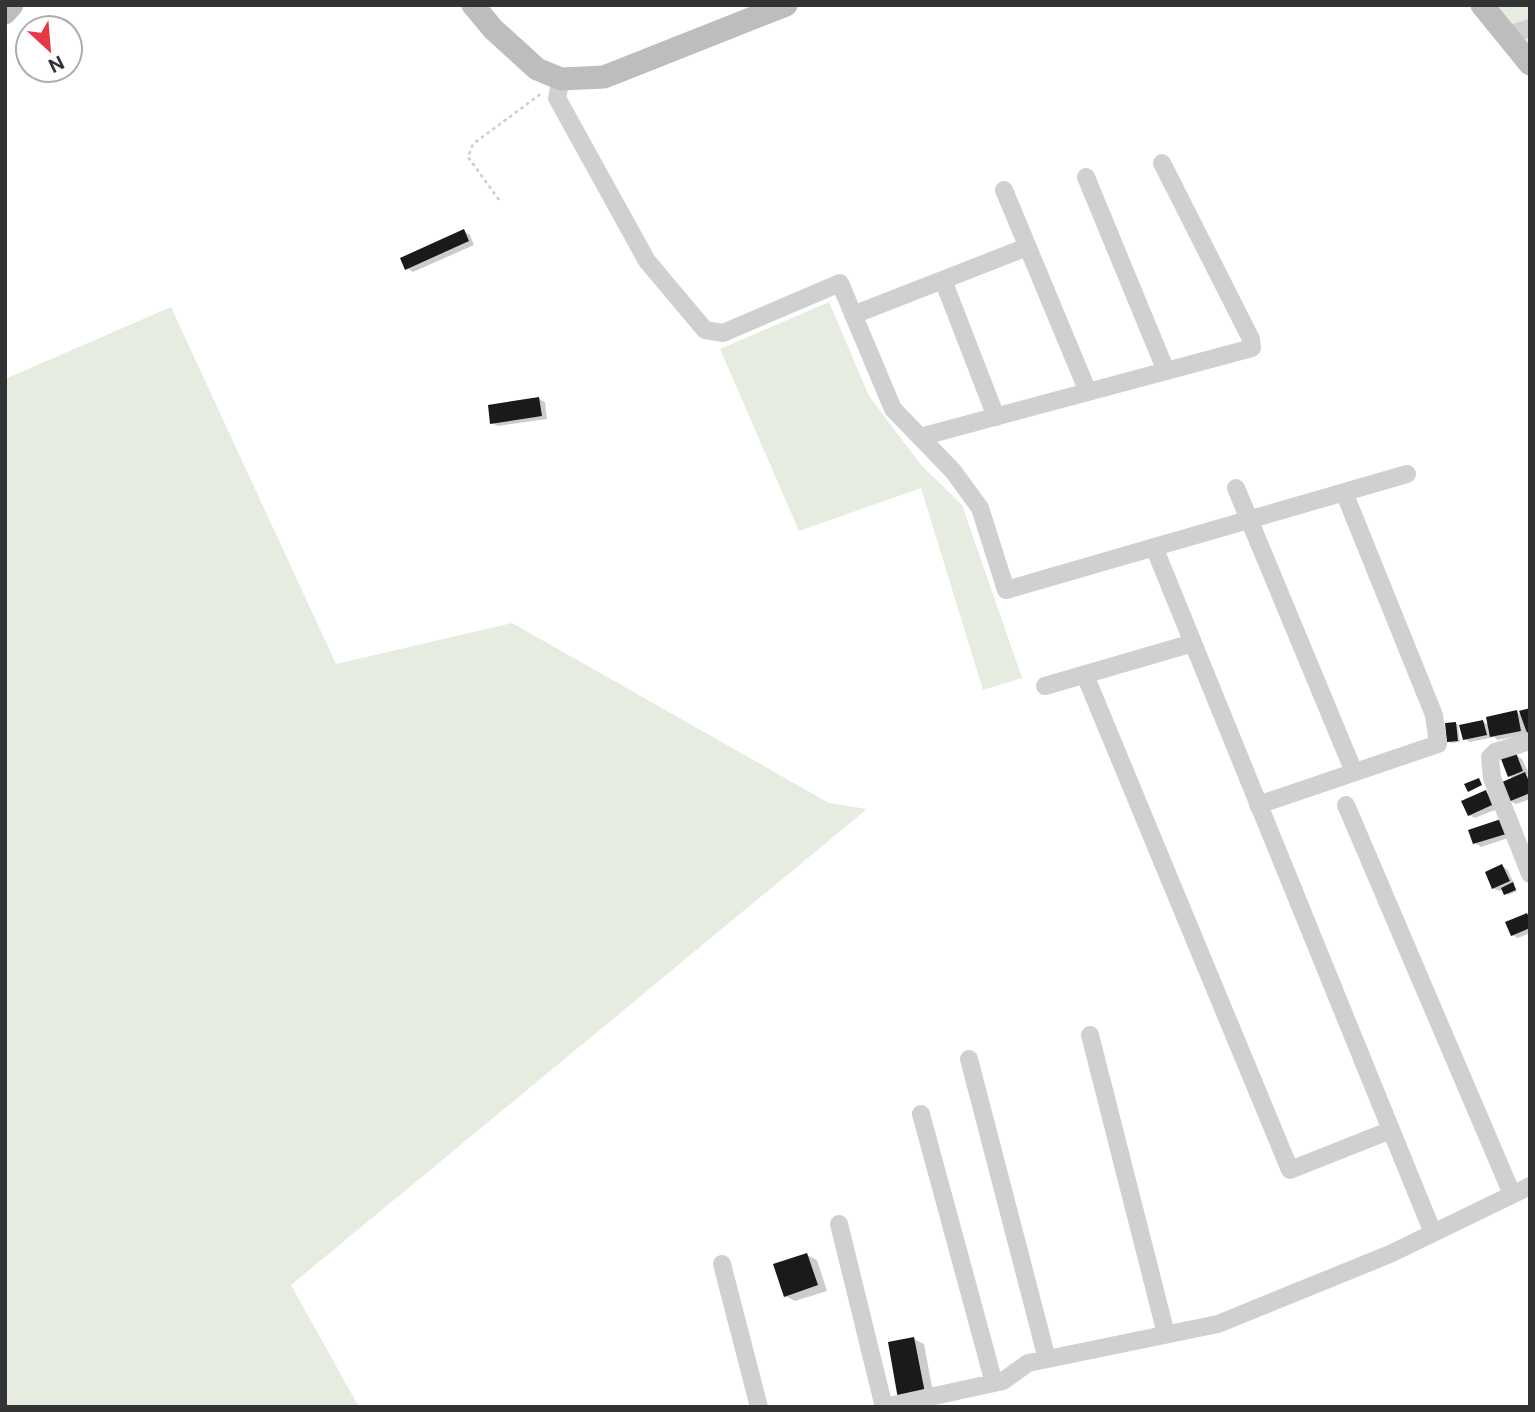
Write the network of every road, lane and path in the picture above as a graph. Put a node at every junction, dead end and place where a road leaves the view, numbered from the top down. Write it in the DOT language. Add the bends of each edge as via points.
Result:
graph roads {
  1 [pos="12,5"];
  2 [pos="473,5"];
  3 [pos="786,5"];
  4 [pos="1482,5"];
  5 [pos="5,13"];
  6 [pos="1519,32"];
  7 [pos="1530,64"];
  8 [pos="561,79"];
  9 [pos="1162,163"];
  10 [pos="1086,177"];
  11 [pos="1004,190"];
  12 [pos="499,201"];
  13 [pos="1027,247"];
  14 [pos="943,280"];
  15 [pos="853,315"];
  16 [pos="1166,371"];
  17 [pos="1088,392"];
  18 [pos="996,416"];
  19 [pos="920,437"];
  20 [pos="1407,474"];
  21 [pos="1236,488"];
  22 [pos="1344,492"];
  23 [pos="1250,519"];
  24 [pos="1154,547"];
  25 [pos="1193,643"];
  26 [pos="1084,675"];
  27 [pos="1045,686"];
  28 [pos="1528,745"];
  29 [pos="1354,772"];
  30 [pos="1258,805"];
  31 [pos="1346,805"];
  32 [pos="1530,874"];
  33 [pos="1090,1035"];
  34 [pos="969,1059"];
  35 [pos="921,1115"];
  36 [pos="1391,1130"];
  37 [pos="1530,1186"];
  38 [pos="1512,1194"];
  39 [pos="839,1224"];
  40 [pos="1433,1233"];
  41 [pos="722,1264"];
  42 [pos="1166,1335"];
  43 [pos="1047,1359"];
  44 [pos="994,1383"];
  45 [pos="759,1407"];
  46 [pos="884,1407"];
  1 -- 5 [label="street"];
  2 -- 8 [label="street" via="537,69"];
  3 -- 8 [label="street" via="604,77"];
  4 -- 6 [label="street"];
  6 -- 7 [label="street"];
  8 -- 12 [label="path" via="473,144 468,157"];
  8 -- 15 [label="street" via="556,98 647,261 705,330 723,333 840,283"];
  9 -- 16 [label="street" via="1252,348"];
  10 -- 16 [label="street"];
  11 -- 13 [label="street"];
  13 -- 14 [label="street"];
  13 -- 17 [label="street"];
  14 -- 15 [label="street"];
  14 -- 18 [label="street"];
  15 -- 19 [label="street" via="893,409"];
  16 -- 17 [label="street"];
  17 -- 18 [label="street"];
  18 -- 19 [label="street"];
  19 -- 24 [label="street" via="980,508 1006,590"];
  20 -- 22 [label="street"];
  21 -- 23 [label="street"];
  22 -- 23 [label="street"];
  22 -- 29 [label="street" via="1434,715 1438,744"];
  23 -- 24 [label="street"];
  23 -- 29 [label="street"];
  24 -- 25 [label="street"];
  25 -- 26 [label="street"];
  25 -- 30 [label="street"];
  26 -- 27 [label="street"];
  26 -- 36 [label="street" via="1290,1170"];
  28 -- 32 [label="street" via="1495,752 1490,767"];
  29 -- 30 [label="street"];
  30 -- 36 [label="street"];
  31 -- 38 [label="street"];
  33 -- 42 [label="street"];
  34 -- 43 [label="street"];
  35 -- 44 [label="street"];
  36 -- 40 [label="street"];
  37 -- 38 [label="street"];
  38 -- 40 [label="street"];
  39 -- 46 [label="street"];
  40 -- 42 [label="street" via="1218,1324"];
  41 -- 45 [label="street"];
  42 -- 43 [label="street"];
  43 -- 44 [label="street" via="1028,1363"];
  44 -- 46 [label="street"];
}
